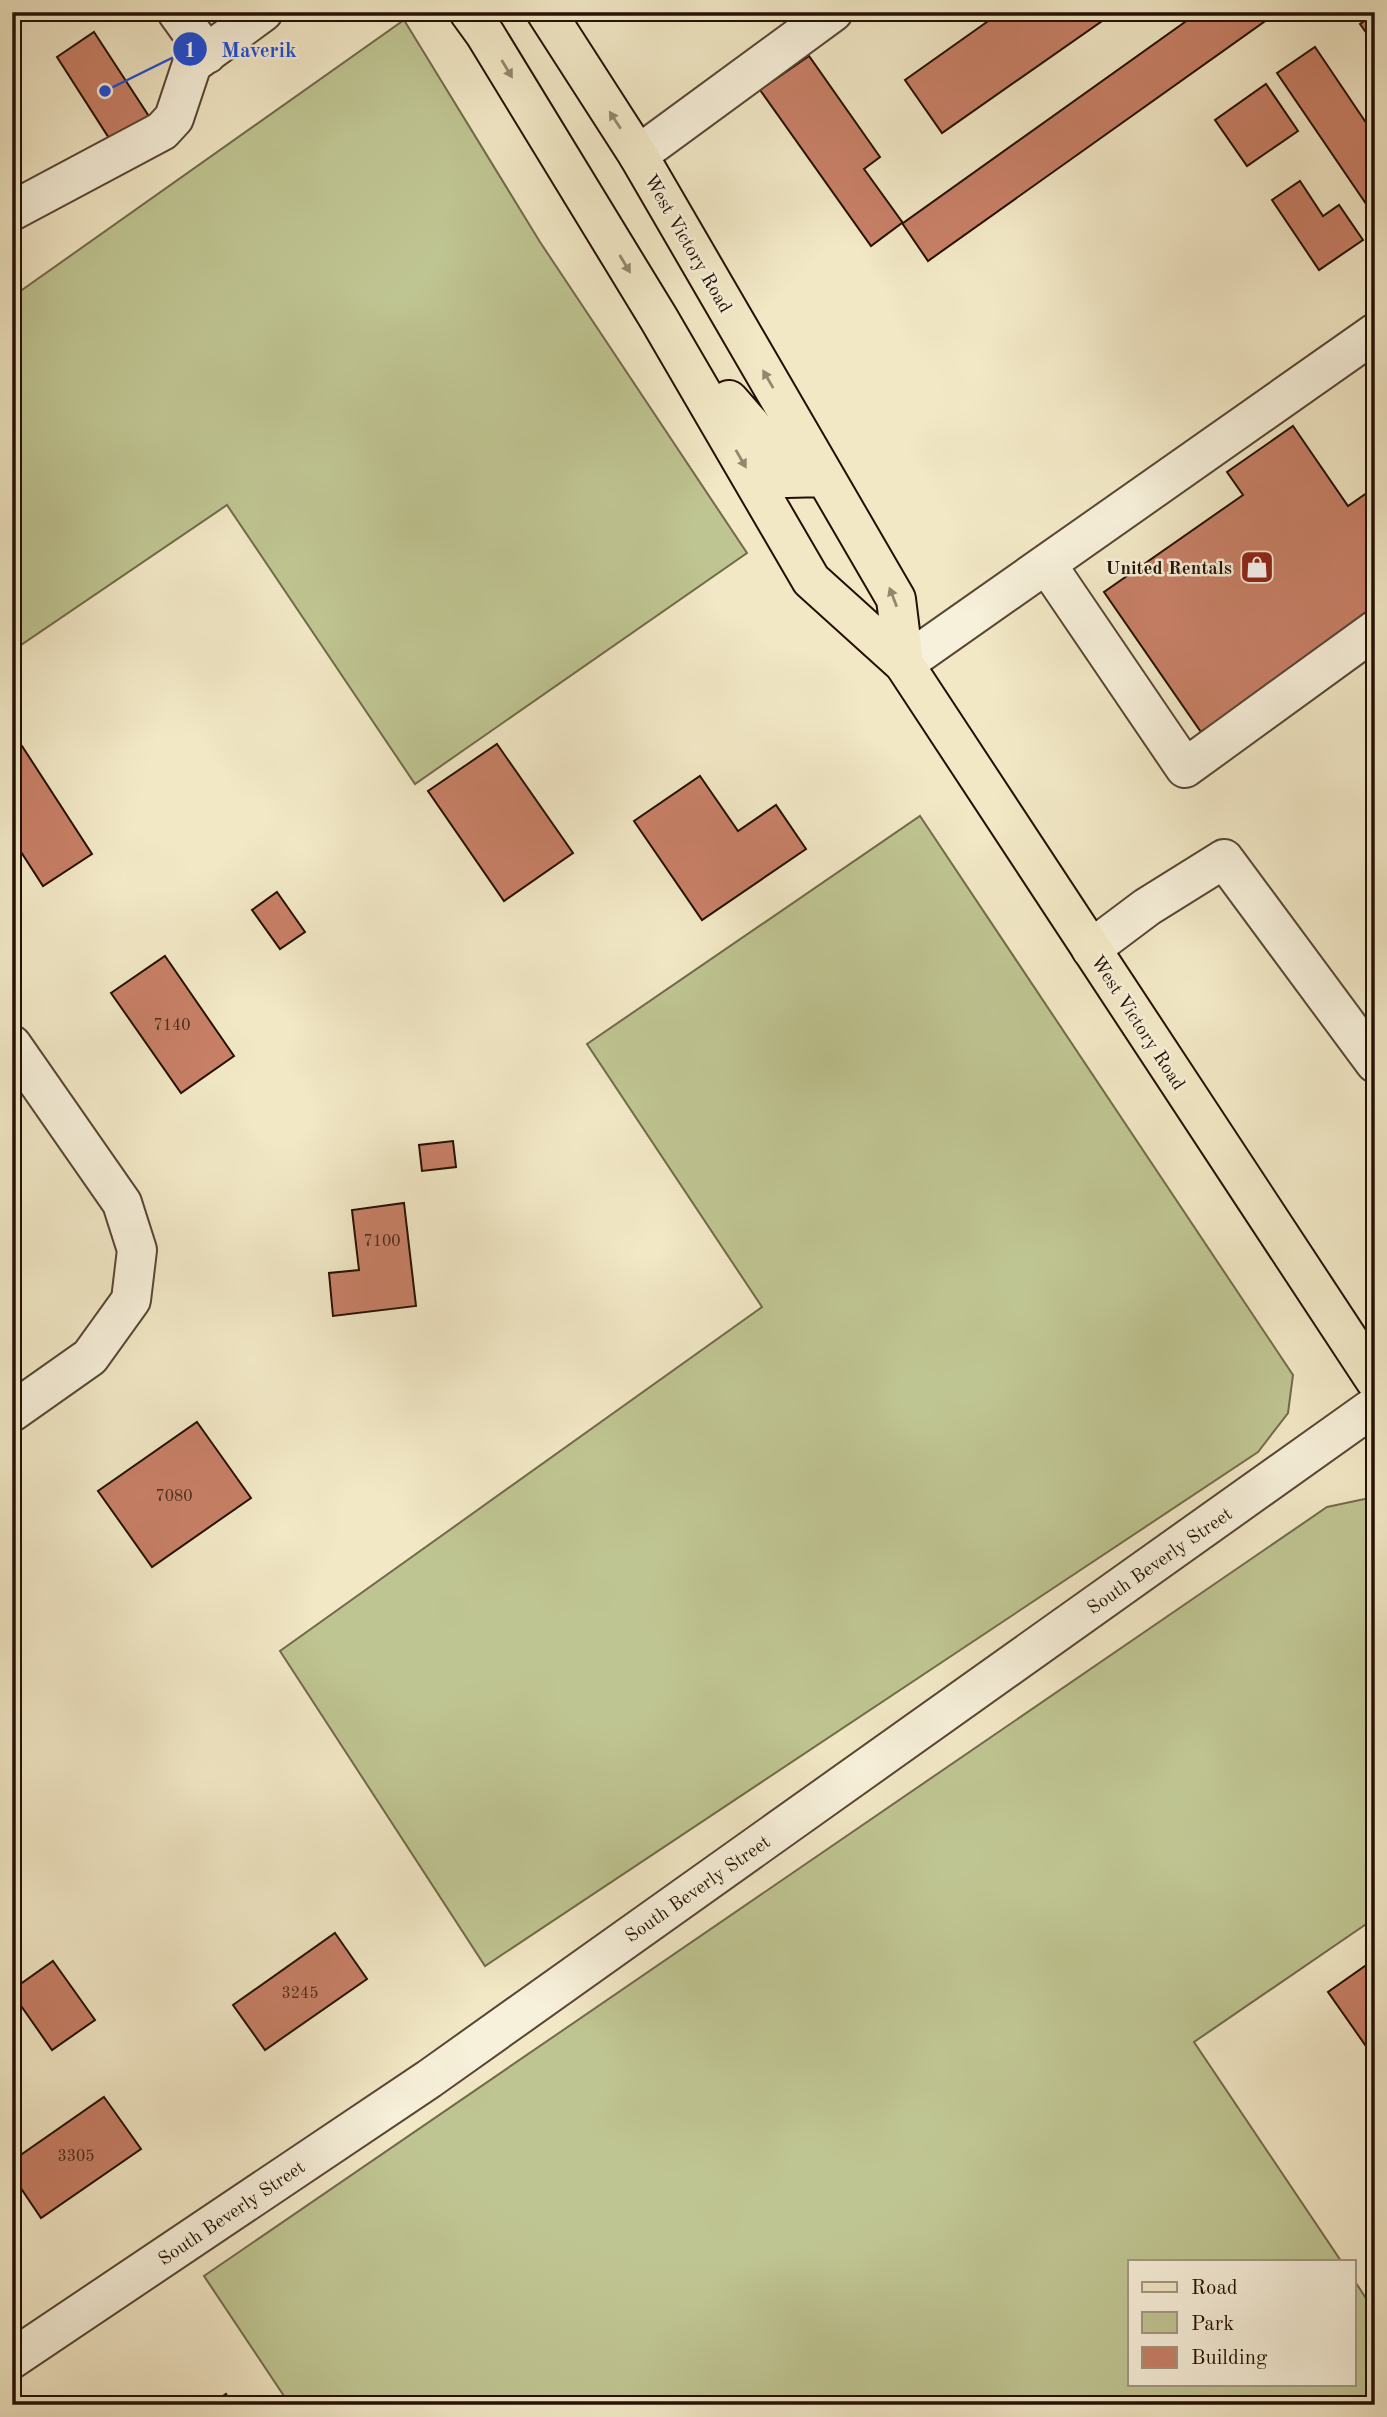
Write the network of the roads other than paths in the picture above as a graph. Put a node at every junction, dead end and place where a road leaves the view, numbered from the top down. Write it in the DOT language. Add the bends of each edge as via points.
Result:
graph roads {
  1 [pos="177,12"];
  2 [pos="263,12"];
  3 [pos="469,12"];
  4 [pos="546,12"];
  5 [pos="834,12"];
  6 [pos="207,54"];
  7 [pos="638,155"];
  8 [pos="12,211"];
  9 [pos="659,319"];
  10 [pos="1375,333"];
  11 [pos="825,477"];
  12 [pos="1047,565"];
  13 [pos="1375,630"];
  14 [pos="904,664"];
  15 [pos="1091,948"];
  16 [pos="12,1045"];
  17 [pos="1375,1063"];
  18 [pos="1375,1380"];
  19 [pos="1375,1406"];
  20 [pos="12,1412"];
  21 [pos="12,2359"];
  1 -- 6 [label="street"];
  2 -- 6 [label="street"];
  3 -- 9 [label="main road, West Victory Road, one-way"];
  7 -- 4 [label="main road, West Victory Road, one-way"];
  5 -- 7 [label="street"];
  6 -- 8 [label="street" via="192,64 174,118 162,131"];
  11 -- 7 [label="main road, West Victory Road, one-way"];
  9 -- 11 [label="main road, West Victory Road" via="750,424 787,478"];
  9 -- 14 [label="main road, West Victory Road, one-way" via="811,580"];
  10 -- 12 [label="street"];
  14 -- 11 [label="main road, West Victory Road, one-way" via="897,599"];
  12 -- 13 [label="street" via="1185,768"];
  12 -- 14 [label="street"];
  14 -- 15 [label="main road, West Victory Road"];
  15 -- 17 [label="street" via="1224,859"];
  15 -- 18 [label="main road, West Victory Road"];
  16 -- 20 [label="street" via="122,1203 137,1250 131,1300 90,1357"];
  19 -- 21 [label="street, South Beverly Street" via="440,2071"];
}
